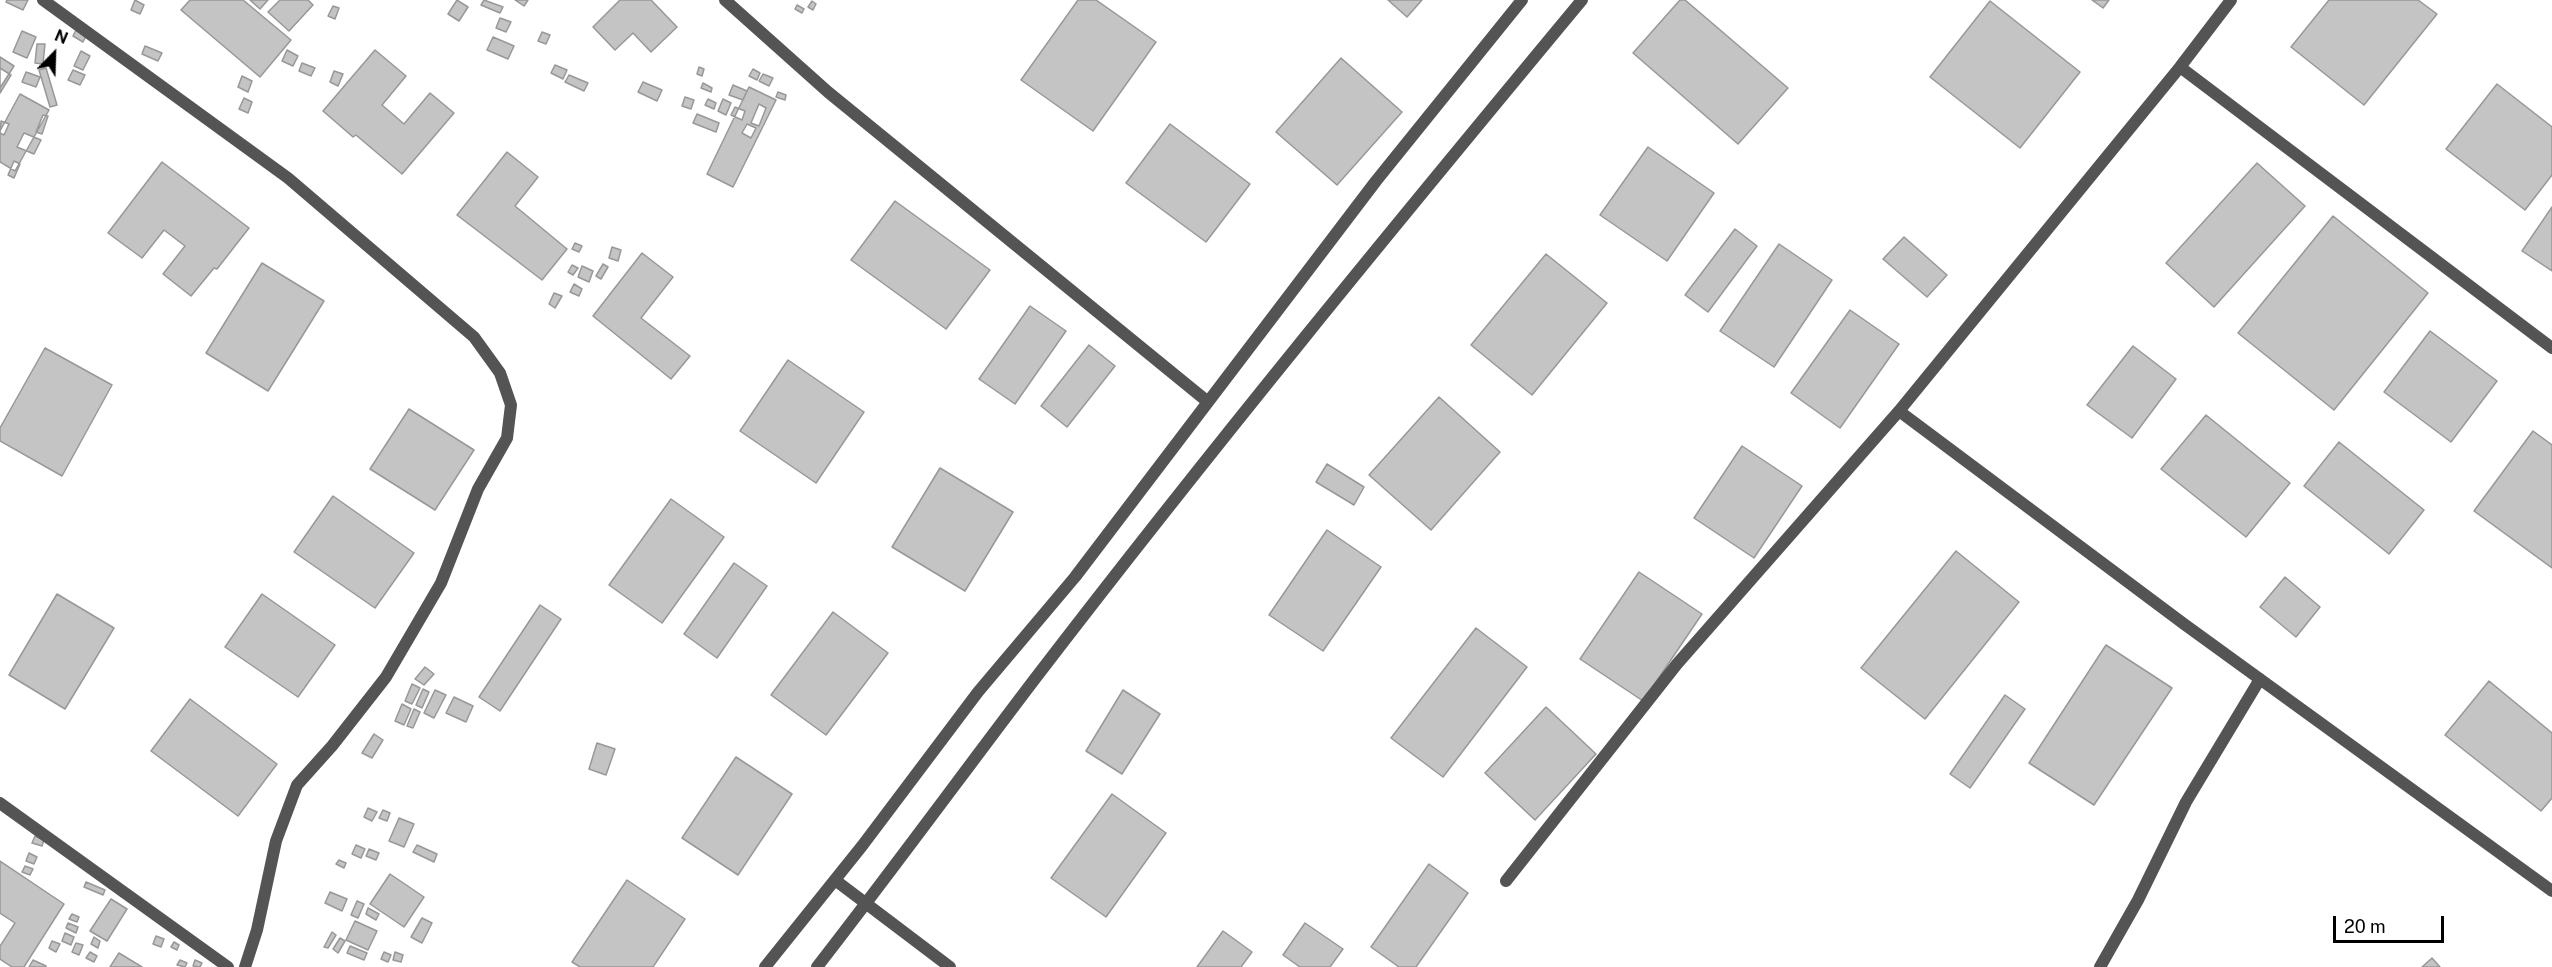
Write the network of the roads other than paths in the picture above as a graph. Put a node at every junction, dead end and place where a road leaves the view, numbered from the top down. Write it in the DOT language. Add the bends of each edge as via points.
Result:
graph roads {
  1 [pos="43,0"];
  2 [pos="725,0"];
  3 [pos="1522,0"];
  4 [pos="1582,0"];
  5 [pos="2231,0"];
  6 [pos="2180,67"];
  7 [pos="2552,348"];
  8 [pos="1208,402"];
  9 [pos="1899,411"];
  10 [pos="2260,679"];
  11 [pos="0,803"];
  12 [pos="835,880"];
  13 [pos="1506,880"];
  14 [pos="2552,891"];
  15 [pos="867,904"];
  16 [pos="228,967"];
  17 [pos="245,967"];
  18 [pos="765,967"];
  19 [pos="817,967"];
  20 [pos="950,967"];
  21 [pos="2100,967"];
  1 -- 17 [label="street" via="288,178 474,336 500,373 511,405 507,438 478,489 441,583 386,677 297,785 276,841"];
  2 -- 8 [label="street" via="828,92"];
  3 -- 8 [label="street" via="1376,181"];
  4 -- 15 [label="street" via="1223,441 1035,680"];
  5 -- 6 [label="street"];
  6 -- 7 [label="street"];
  6 -- 9 [label="street"];
  8 -- 12 [label="street"];
  9 -- 10 [label="street"];
  9 -- 13 [label="street" via="1677,664"];
  10 -- 14 [label="street"];
  10 -- 21 [label="street" via="2186,802"];
  11 -- 16 [label="street"];
  12 -- 15 [label="street"];
  12 -- 18 [label="street"];
  15 -- 19 [label="street"];
  15 -- 20 [label="street"];
}
